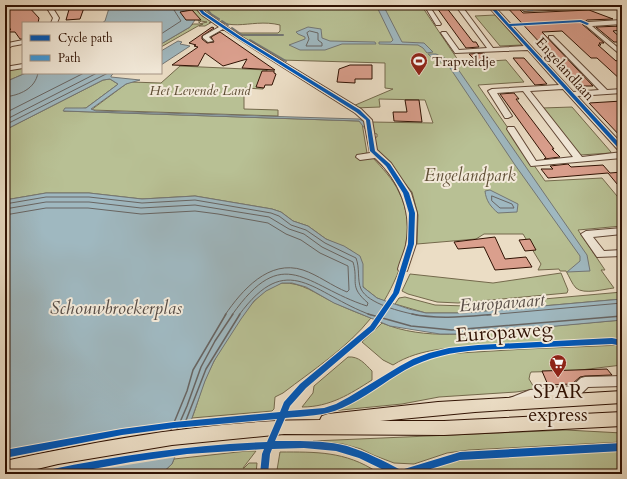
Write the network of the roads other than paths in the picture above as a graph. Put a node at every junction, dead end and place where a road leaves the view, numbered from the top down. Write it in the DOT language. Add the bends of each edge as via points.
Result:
graph roads {
  1 [pos="49,5"];
  2 [pos="197,5"];
  3 [pos="441,5"];
  4 [pos="458,5"];
  5 [pos="490,5"];
  6 [pos="520,5"];
  7 [pos="622,5"];
  8 [pos="589,6"];
  9 [pos="534,7"];
  10 [pos="54,22"];
  11 [pos="622,22"];
  12 [pos="438,24"];
  13 [pos="223,27"];
  14 [pos="444,33"];
  15 [pos="551,37"];
  16 [pos="210,41"];
  17 [pos="22,42"];
  18 [pos="7,45"];
  19 [pos="614,47"];
  20 [pos="622,47"];
  21 [pos="529,48"];
  22 [pos="491,50"];
  23 [pos="622,54"];
  24 [pos="22,66"];
  25 [pos="5,69"];
  26 [pos="564,87"];
  27 [pos="525,89"];
  28 [pos="622,91"];
  29 [pos="605,92"];
  30 [pos="570,94"];
  31 [pos="508,116"];
  32 [pos="511,129"];
  33 [pos="622,149"];
  34 [pos="375,155"];
  35 [pos="622,155"];
  36 [pos="360,157"];
  37 [pos="579,159"];
  38 [pos="622,232"];
  39 [pos="622,253"];
  40 [pos="404,270"];
  41 [pos="622,381"];
  42 [pos="622,397"];
  43 [pos="510,404"];
  44 [pos="622,419"];
  45 [pos="288,427"];
  46 [pos="5,468"];
  1 -- 10 [label="street" via="56,18"];
  2 -- 13 [label="street" via="203,13"];
  3 -- 12 [label="street" via="426,6"];
  4 -- 22 [label="street"];
  5 -- 21 [label="street, Engelandlaan"];
  6 -- 9 [label="street" via="524,10"];
  7 -- 8 [label="street"];
  8 -- 9 [label="street"];
  11 -- 19 [label="street" via="587,24"];
  13 -- 16 [label="street" via="205,37"];
  13 -- 34 [label="street" via="361,114 368,120"];
  14 -- 22 [label="street, Engelandlaan" via="457,52"];
  15 -- 29 [label="street"];
  17 -- 18 [label="street"];
  19 -- 20 [label="street"];
  19 -- 23 [label="street"];
  21 -- 22 [label="street, Engelandlaan"];
  21 -- 26 [label="street, Engelandlaan"];
  24 -- 25 [label="street"];
  26 -- 27 [label="street, Engelandlaan"];
  26 -- 30 [label="street, Engelandlaan"];
  27 -- 31 [label="street, Engelandlaan" via="492,92"];
  27 -- 37 [label="street"];
  28 -- 29 [label="street"];
  29 -- 30 [label="street"];
  30 -- 33 [label="street, Engelandlaan"];
  32 -- 37 [label="street" via="534,164"];
  34 -- 36 [label="street"];
  34 -- 40 [label="street" via="388,165 406,193 412,213 411,244"];
  35 -- 37 [label="street"];
  38 -- 39 [label="street" via="586,234 600,255"];
  41 -- 43 [label="street" via="585,382 575,391 530,395"];
  42 -- 43 [label="main road"];
  43 -- 45 [label="main road" via="370,415"];
  44 -- 45 [label="main road" via="444,428"];
  45 -- 46 [label="main road" via="152,442"];
}
